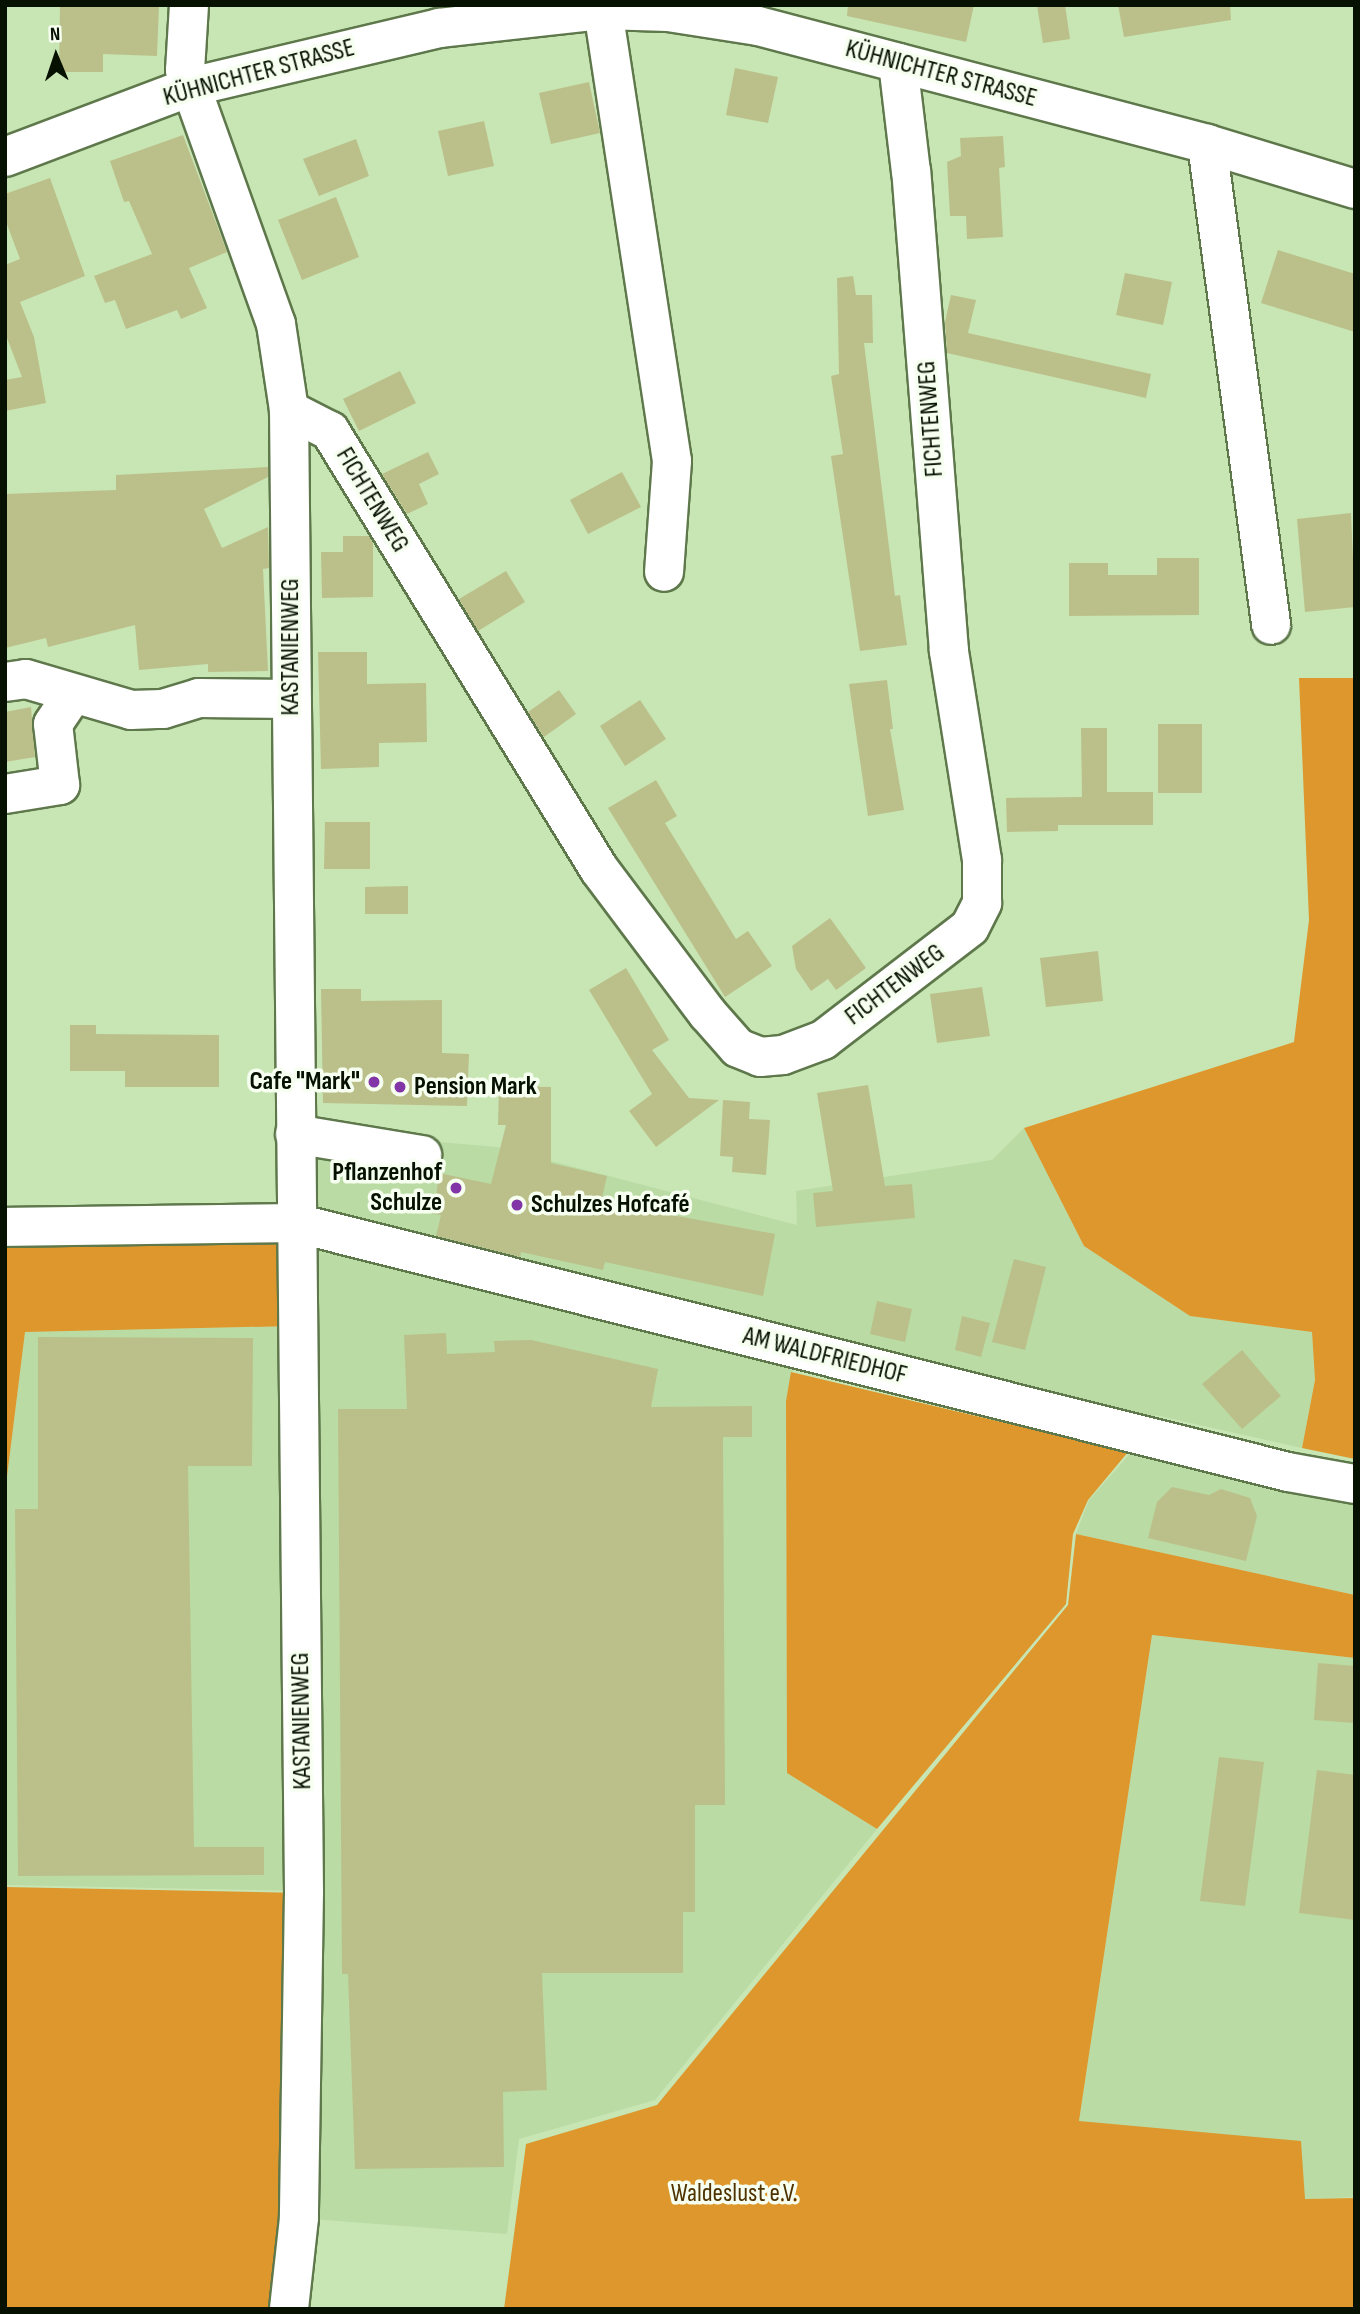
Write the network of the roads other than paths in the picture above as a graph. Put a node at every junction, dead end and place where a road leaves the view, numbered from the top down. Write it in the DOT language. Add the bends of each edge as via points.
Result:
graph roads {
  1 [pos="189,5"];
  2 [pos="603,10"];
  3 [pos="530,11"];
  4 [pos="898,63"];
  5 [pos="190,87"];
  6 [pos="1207,144"];
  7 [pos="5,157"];
  8 [pos="1355,189"];
  9 [pos="289,410"];
  10 [pos="664,572"];
  11 [pos="1271,625"];
  12 [pos="5,682"];
  13 [pos="73,694"];
  14 [pos="292,699"];
  15 [pos="5,794"];
  16 [pos="295,1134"];
  17 [pos="422,1155"];
  18 [pos="296,1223"];
  19 [pos="5,1227"];
  20 [pos="1355,1484"];
  21 [pos="289,2309"];
  1 -- 5 [label="street, KASTANIENWEG" via="185,55"];
  2 -- 3 [label="street, KÜHNICHTER STRASSE"];
  2 -- 4 [label="street, KÜHNICHTER STRASSE" via="668,12 758,26"];
  2 -- 10 [label="street" via="672,461"];
  3 -- 5 [label="street, KÜHNICHTER STRASSE"];
  4 -- 6 [label="street, KÜHNICHTER STRASSE"];
  4 -- 9 [label="street, FICHTENWEG" via="911,172 949,651 982,860 982,903 970,927 823,1040 783,1055 760,1057 738,1048 708,1014 598,869 330,431"];
  5 -- 7 [label="street, KÜHNICHTER STRASSE"];
  5 -- 9 [label="street, KASTANIENWEG" via="276,324"];
  6 -- 8 [label="street, KÜHNICHTER STRASSE"];
  6 -- 11 [label="street"];
  9 -- 14 [label="street, KASTANIENWEG"];
  12 -- 13 [label="street" via="26,679"];
  13 -- 14 [label="street" via="131,710 163,709 199,698"];
  13 -- 15 [label="street" via="52,724 60,785"];
  14 -- 16 [label="street, KASTANIENWEG"];
  16 -- 17 [label="street"];
  16 -- 18 [label="street, KASTANIENWEG"];
  18 -- 19 [label="street"];
  18 -- 20 [label="street, AM WALDFRIEDHOF" via="1288,1472"];
  18 -- 21 [label="street, KASTANIENWEG" via="304,1892 299,2218"];
}
